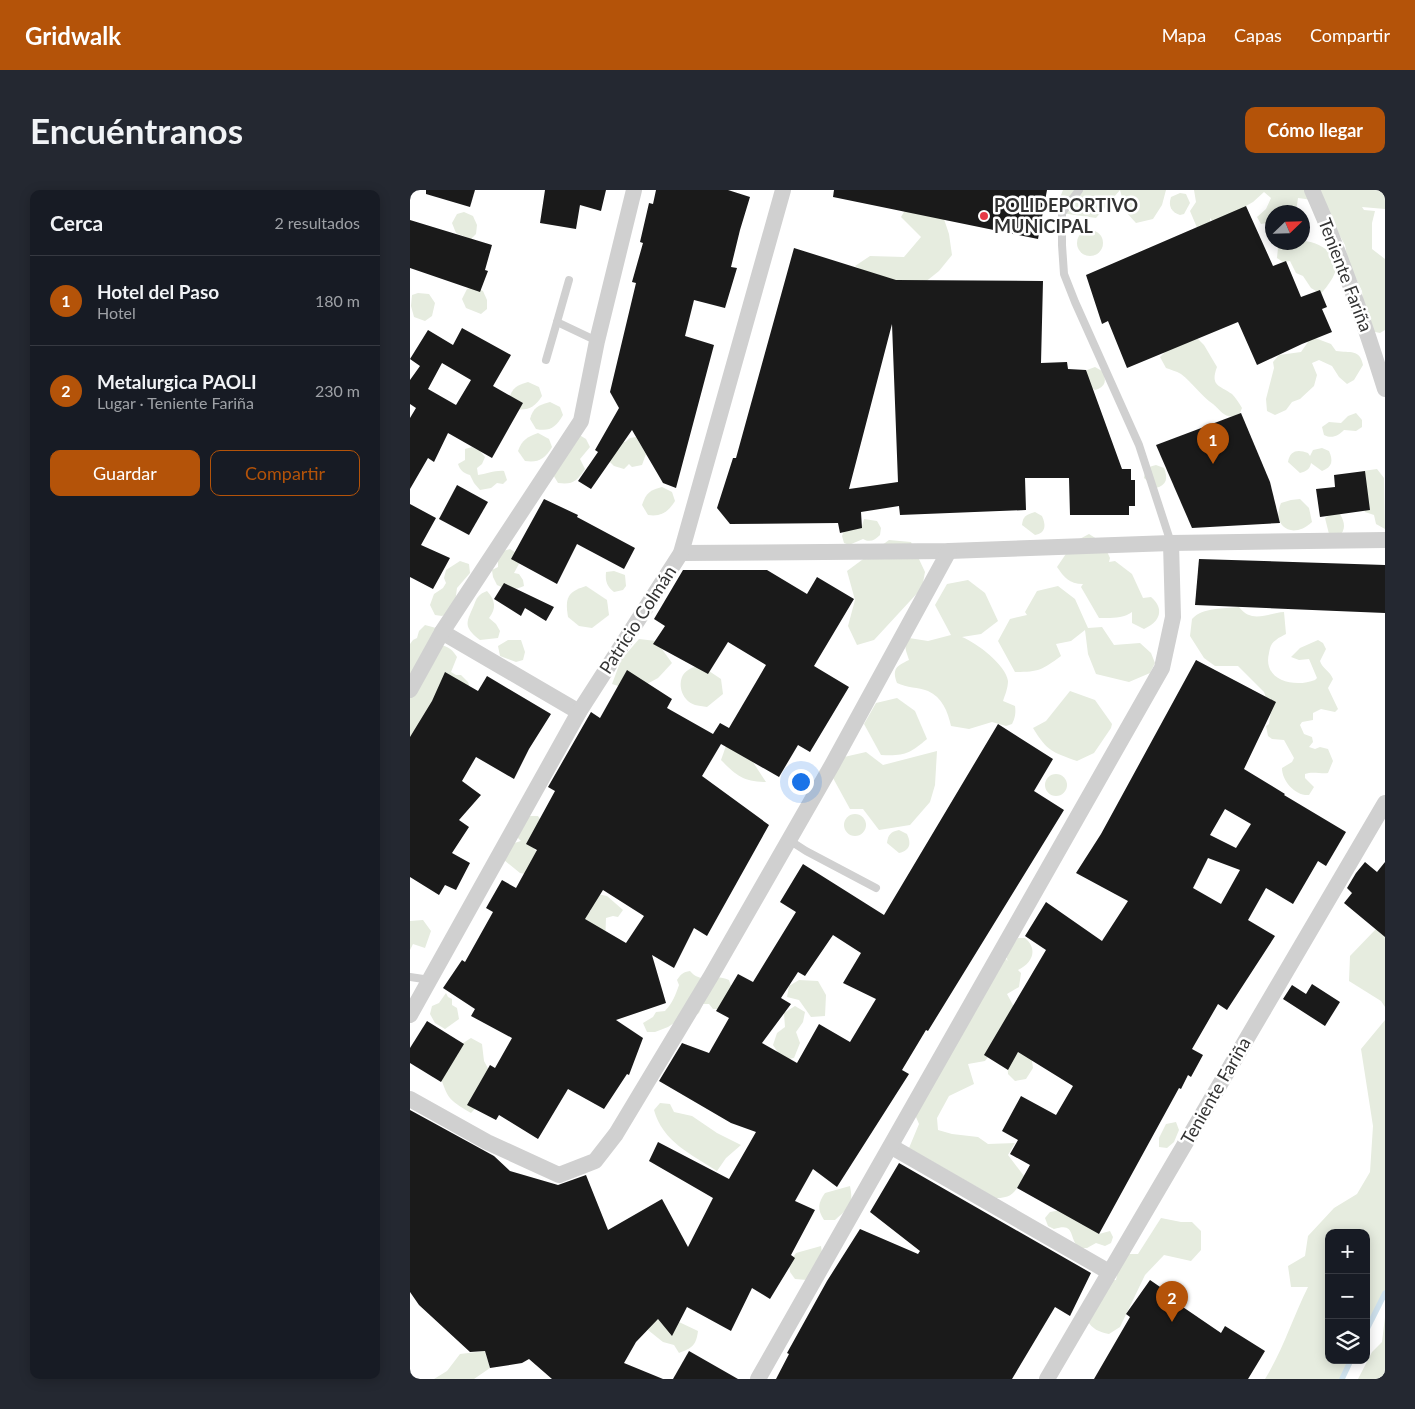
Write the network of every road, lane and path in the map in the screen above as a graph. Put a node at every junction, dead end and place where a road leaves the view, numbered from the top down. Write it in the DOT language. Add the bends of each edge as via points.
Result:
graph roads {
  1 [pos="634,190"];
  2 [pos="783,190"];
  3 [pos="1079,190"];
  4 [pos="1312,190"];
  5 [pos="569,280"];
  6 [pos="557,322"];
  7 [pos="597,342"];
  8 [pos="546,360"];
  9 [pos="1385,389"];
  10 [pos="1385,540"];
  11 [pos="1171,543"];
  12 [pos="949,551"];
  13 [pos="680,553"];
  14 [pos="442,632"];
  15 [pos="410,690"];
  16 [pos="579,712"];
  17 [pos="1385,803"];
  18 [pos="789,840"];
  19 [pos="876,888"];
  20 [pos="410,978"];
  21 [pos="430,980"];
  22 [pos="410,1015"];
  23 [pos="410,1099"];
  24 [pos="892,1147"];
  25 [pos="1109,1272"];
  26 [pos="758,1379"];
  27 [pos="1047,1379"];
  1 -- 7 [label="street"];
  2 -- 13 [label="street, Patricio Colmán"];
  3 -- 11 [label="lane" via="1062,213 1064,274 1139,445"];
  4 -- 9 [label="street, Teniente Fariña" via="1362,314"];
  5 -- 6 [label="lane"];
  6 -- 7 [label="lane"];
  6 -- 8 [label="lane"];
  7 -- 14 [label="street" via="581,422"];
  10 -- 11 [label="street"];
  11 -- 12 [label="street"];
  11 -- 24 [label="street" via="1174,617 1162,668"];
  12 -- 13 [label="street"];
  12 -- 18 [label="street"];
  13 -- 16 [label="street, Patricio Colmán"];
  14 -- 15 [label="street"];
  14 -- 16 [label="street"];
  16 -- 21 [label="street, Patricio Colmán"];
  17 -- 25 [label="street, Teniente Fariña"];
  18 -- 19 [label="lane"];
  18 -- 23 [label="street" via="711,976 616,1134 596,1161 559,1175 487,1142"];
  20 -- 21 [label="lane"];
  21 -- 22 [label="street, Patricio Colmán"];
  24 -- 25 [label="street"];
  24 -- 26 [label="street"];
  25 -- 27 [label="street, Teniente Fariña"];
}
